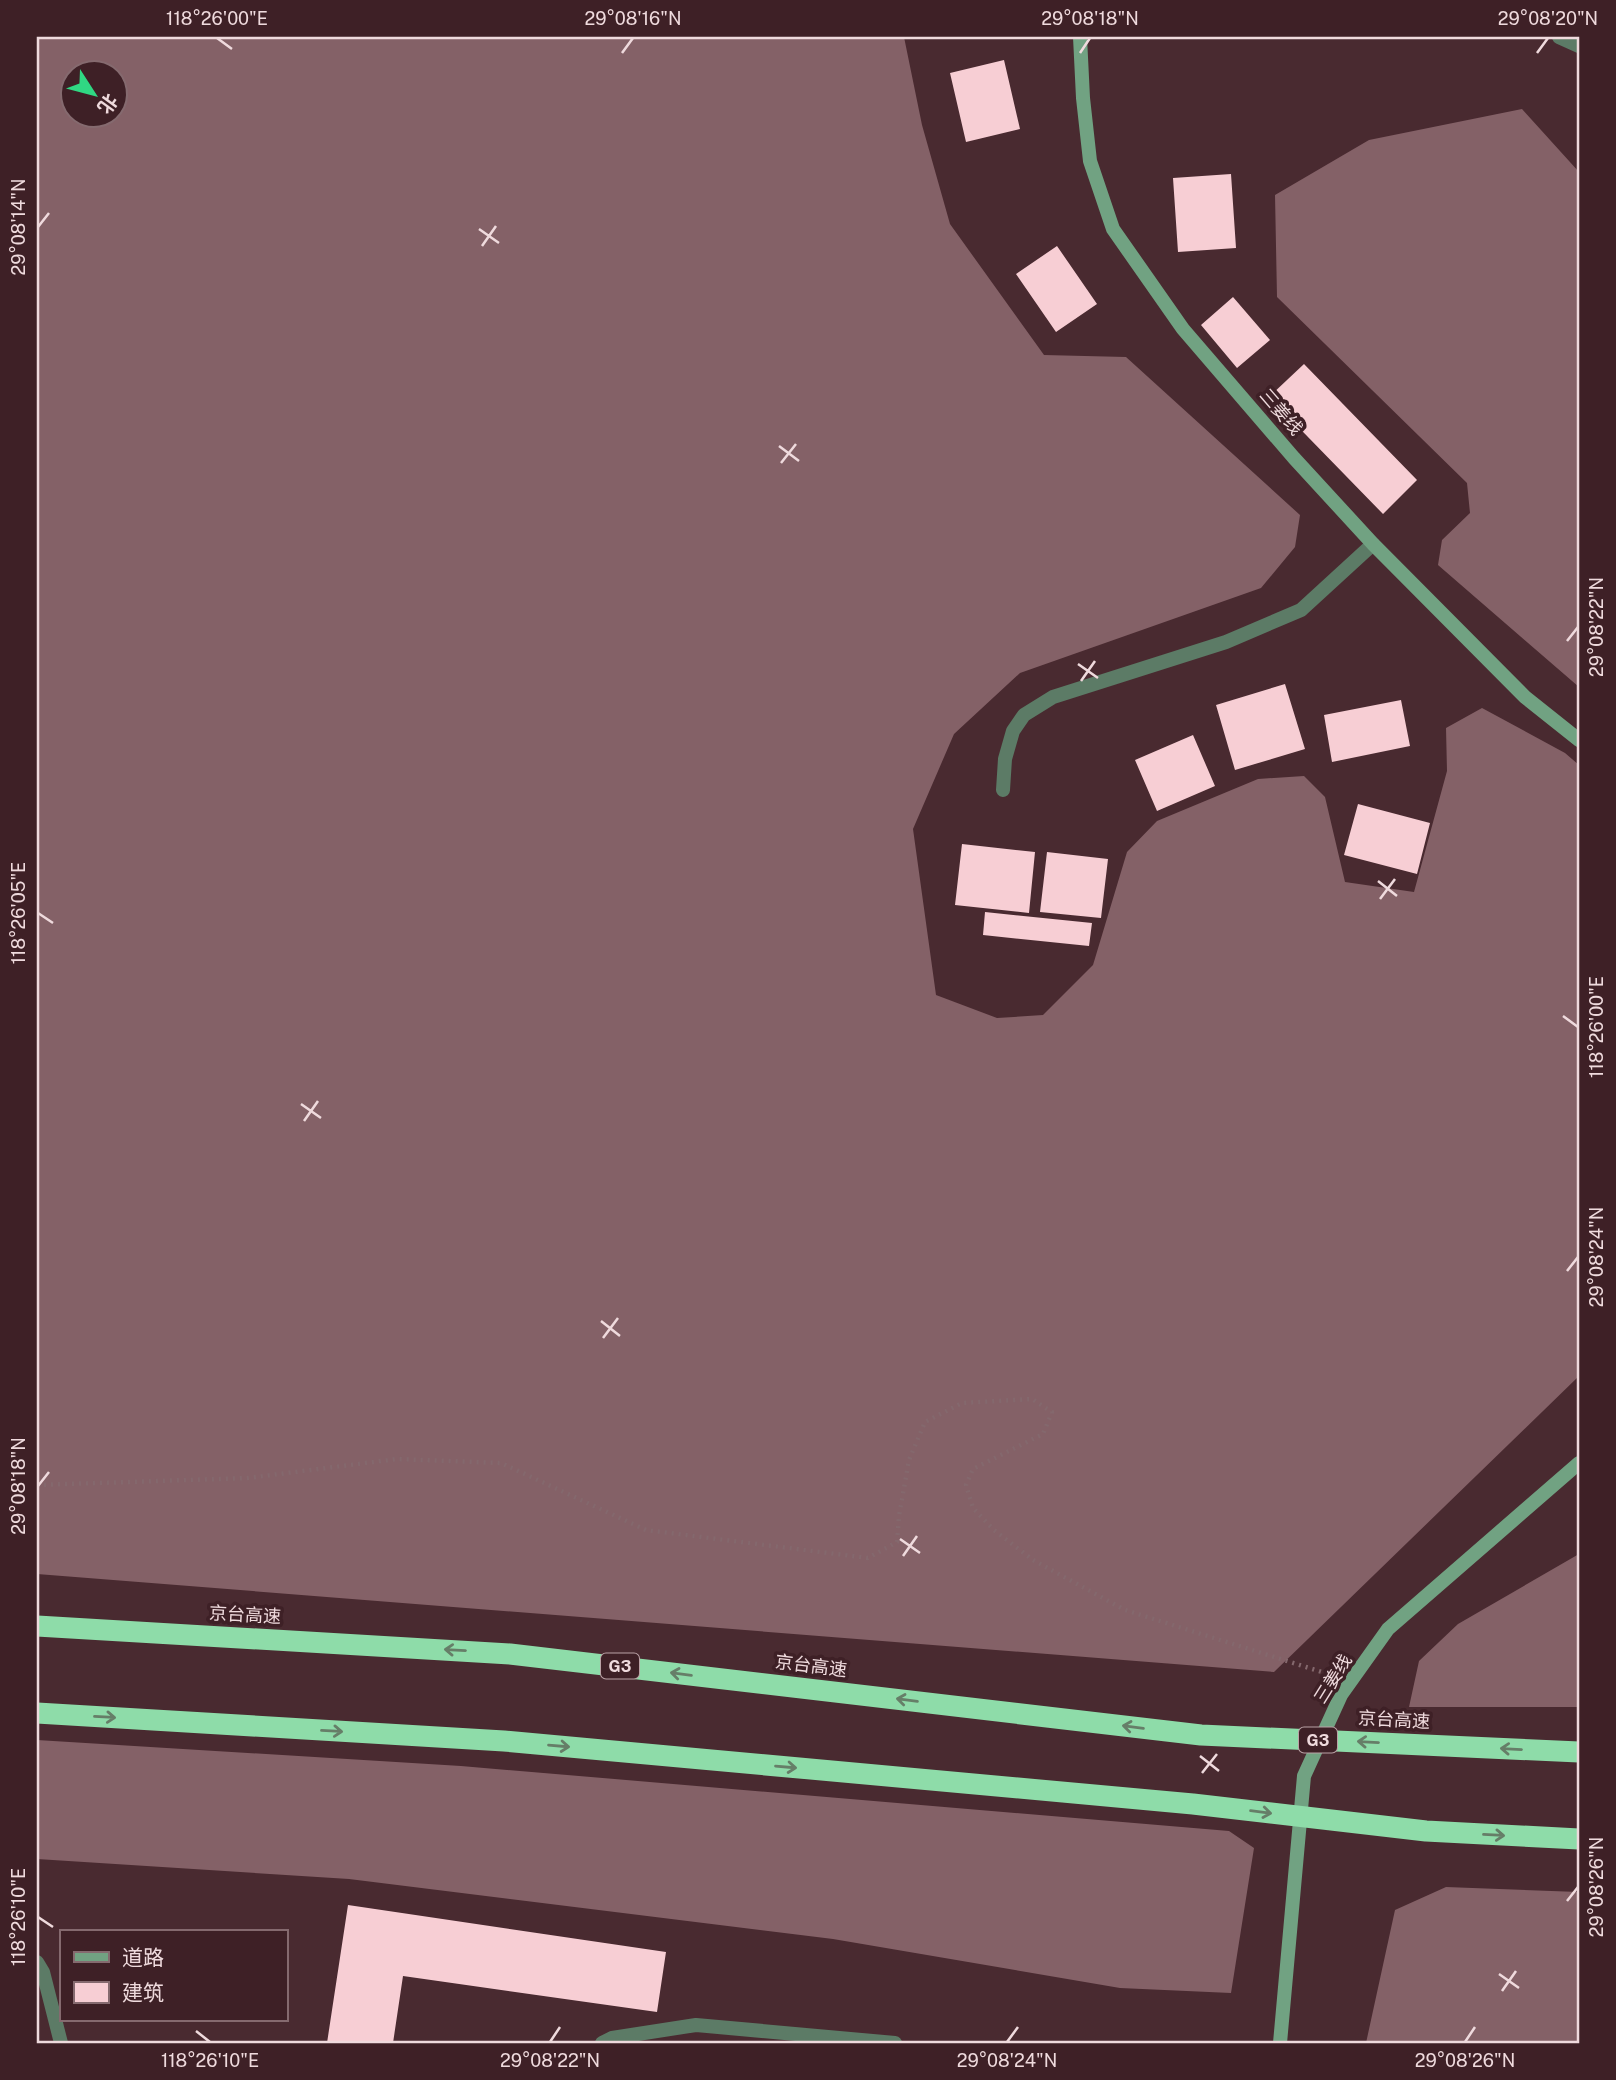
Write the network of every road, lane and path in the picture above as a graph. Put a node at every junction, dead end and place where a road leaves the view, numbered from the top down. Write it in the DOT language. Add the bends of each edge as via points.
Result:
graph roads {
  1 [pos="1080,37"];
  2 [pos="1559,37"];
  3 [pos="1579,46"];
  4 [pos="1373,544"];
  5 [pos="1579,740"];
  6 [pos="1003,790"];
  7 [pos="1579,1463"];
  8 [pos="37,1485"];
  9 [pos="37,1626"];
  10 [pos="1352,1681"];
  11 [pos="37,1713"];
  12 [pos="1579,1752"];
  13 [pos="1579,1839"];
  14 [pos="37,1962"];
  15 [pos="61,2043"];
  16 [pos="602,2043"];
  17 [pos="895,2043"];
  18 [pos="1280,2043"];
  1 -- 4 [label="main road, 三姜线" via="1090,160 1113,229 1183,328"];
  2 -- 3 [label="street"];
  4 -- 5 [label="main road, 三姜线" via="1525,697"];
  4 -- 6 [label="street" via="1301,610 1226,642 1053,697 1024,715 1013,731"];
  7 -- 10 [label="main road, 三姜线" via="1388,1629"];
  8 -- 10 [label="path" via="248,1478 397,1459 501,1463 646,1530 868,1558 897,1542 909,1460 925,1422 962,1404 1032,1399 1052,1412 1043,1434 973,1469 965,1485 974,1508 994,1530 1033,1560 1125,1610"];
  12 -- 9 [label="highway, 京台高速 / G3, one-way" via="1201,1735 510,1654"];
  10 -- 18 [label="main road, 三姜线" via="1304,1776"];
  11 -- 13 [label="highway, one-way" via="504,1741 1193,1804 1426,1831"];
  14 -- 15 [label="street"];
  16 -- 17 [label="street" via="695,2025"];
}
